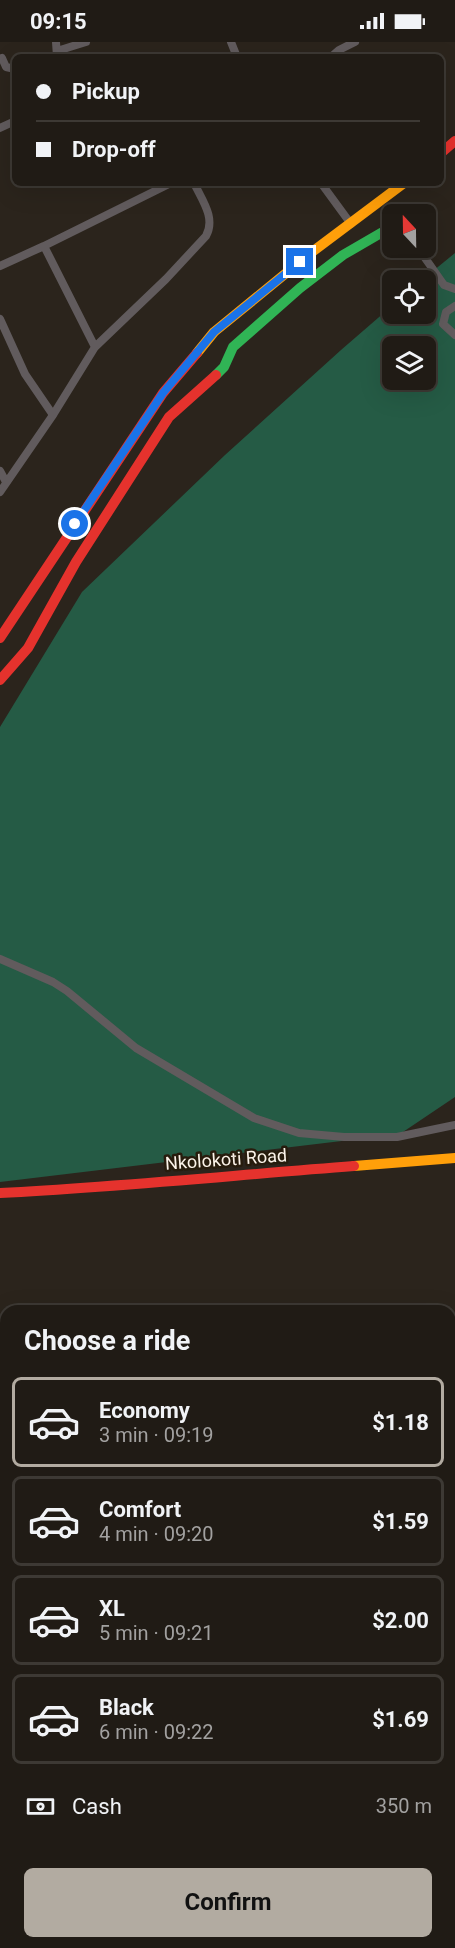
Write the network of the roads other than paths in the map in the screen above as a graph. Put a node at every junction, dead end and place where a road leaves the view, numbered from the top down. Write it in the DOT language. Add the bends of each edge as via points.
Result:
graph roads {
  1 [pos="56,42"];
  2 [pos="86,42"];
  3 [pos="355,42"];
  4 [pos="57,54"];
  5 [pos="336,54"];
  6 [pos="2,58"];
  7 [pos="12,68"];
  8 [pos="165,186"];
  9 [pos="196,186"];
  10 [pos="323,186"];
  11 [pos="400,186"];
  12 [pos="351,224"];
  13 [pos="382,232"];
  14 [pos="44,246"];
  15 [pos="425,258"];
  16 [pos="0,266"];
  17 [pos="455,289"];
  18 [pos="455,306"];
  19 [pos="0,319"];
  20 [pos="455,335"];
  21 [pos="95,347"];
  22 [pos="53,415"];
  23 [pos="0,471"];
  24 [pos="6,482"];
  25 [pos="0,492"];
  26 [pos="0,638"];
  27 [pos="0,680"];
  28 [pos="0,959"];
  29 [pos="455,1125"];
  30 [pos="455,1158"];
  31 [pos="0,1193"];
  1 -- 4 [label="street"];
  2 -- 4 [label="street"];
  3 -- 5 [label="street"];
  6 -- 7 [label="street" via="6,67"];
  8 -- 14 [label="street"];
  9 -- 21 [label="street" via="209,213 211,228 166,279"];
  10 -- 12 [label="street"];
  11 -- 12 [label="main road"];
  12 -- 26 [label="main road" via="214,332 163,393"];
  13 -- 27 [label="main road" via="343,255 300,288 233,347 224,367 169,417 76,562 28,648"];
  14 -- 16 [label="street"];
  14 -- 21 [label="street"];
  15 -- 17 [label="street" via="444,285"];
  18 -- 20 [label="street" via="446,312 443,324"];
  19 -- 22 [label="street" via="25,374"];
  21 -- 22 [label="street"];
  22 -- 24 [label="street"];
  23 -- 24 [label="street"];
  24 -- 25 [label="street"];
  28 -- 29 [label="street" via="53,982 136,1048 254,1118 299,1133 344,1137 397,1137"];
  30 -- 31 [label="main road, Nkolokoti Road"];
}
